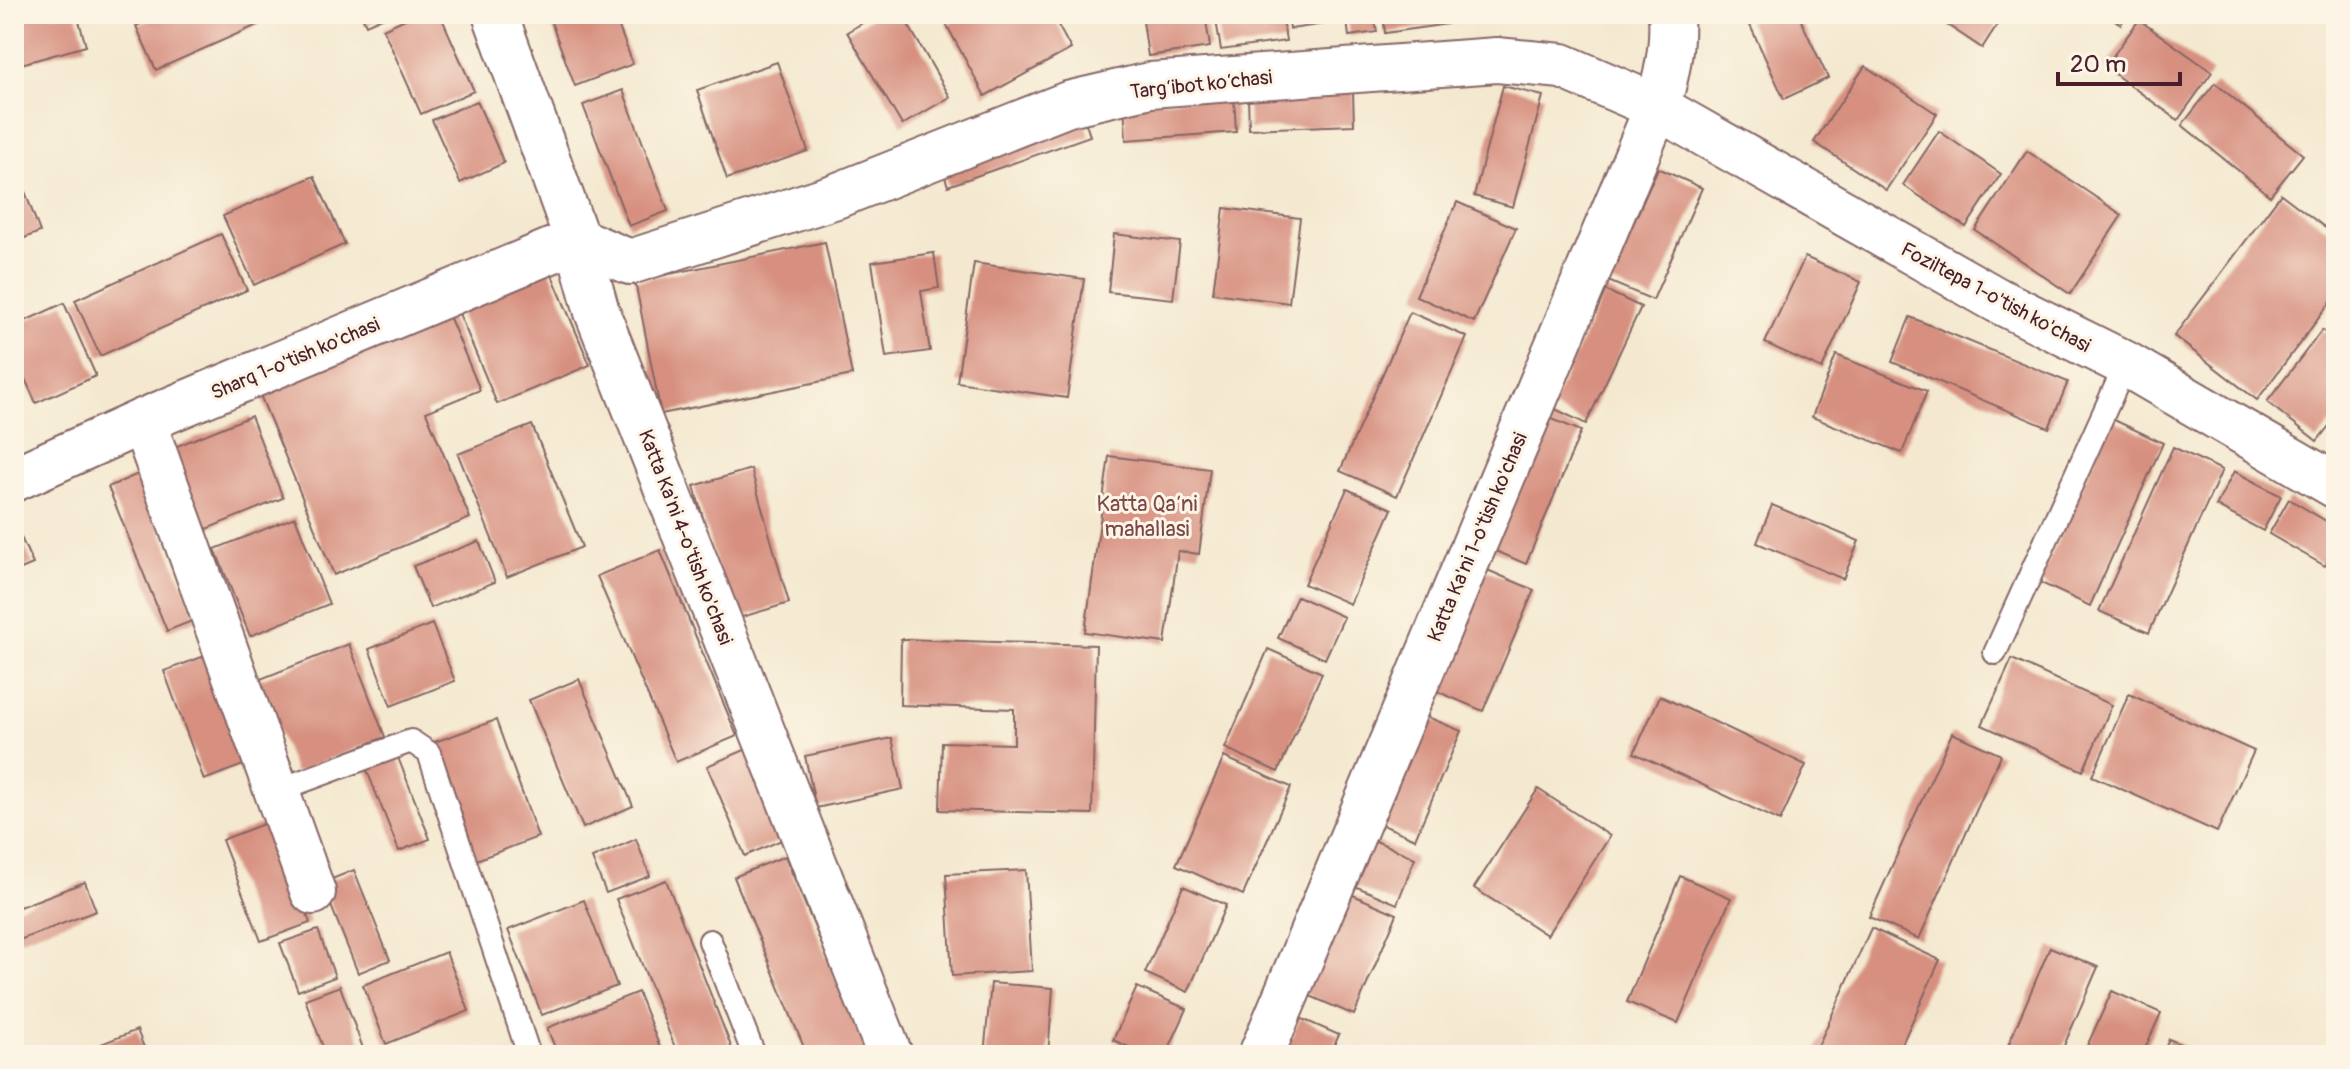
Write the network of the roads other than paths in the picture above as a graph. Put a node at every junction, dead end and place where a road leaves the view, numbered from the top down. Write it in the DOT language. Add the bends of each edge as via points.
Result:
graph roads {
  1 [pos="495,14"];
  2 [pos="1671,14"];
  3 [pos="1657,107"];
  4 [pos="577,240"];
  5 [pos="2126,364"];
  6 [pos="143,421"];
  7 [pos="14,479"];
  8 [pos="2336,486"];
  9 [pos="1995,653"];
  10 [pos="276,791"];
  11 [pos="313,892"];
  12 [pos="710,941"];
  13 [pos="529,1055"];
  14 [pos="754,1055"];
  15 [pos="890,1055"];
  16 [pos="1261,1055"];
  1 -- 4 [label="street, Katta Ka'ni 4-o'tish ko'chasi"];
  2 -- 3 [label="street, Katta Ka'ni 1-o'tish ko'chasi" via="1665,83"];
  3 -- 4 [label="street, Targ‘ibot ko‘chasi" via="1562,66 1497,60 1150,85 1068,104 836,196 630,262"];
  3 -- 5 [label="street, Foziltepa 1-o'tish ko'chasi" via="1997,300"];
  3 -- 16 [label="street, Katta Ka'ni 1-o'tish ko'chasi"];
  4 -- 6 [label="street, Sharq 1-o'tish ko'chasi"];
  4 -- 15 [label="street, Katta Ka'ni 4-o'tish ko'chasi" via="597,312"];
  5 -- 8 [label="street, Foziltepa 1-o'tish ko'chasi"];
  5 -- 9 [label="lane"];
  6 -- 7 [label="street, Sharq 1-o'tish ko'chasi"];
  6 -- 10 [label="street"];
  10 -- 11 [label="street"];
  10 -- 13 [label="lane" via="411,741 429,753"];
  12 -- 14 [label="lane"];
}
